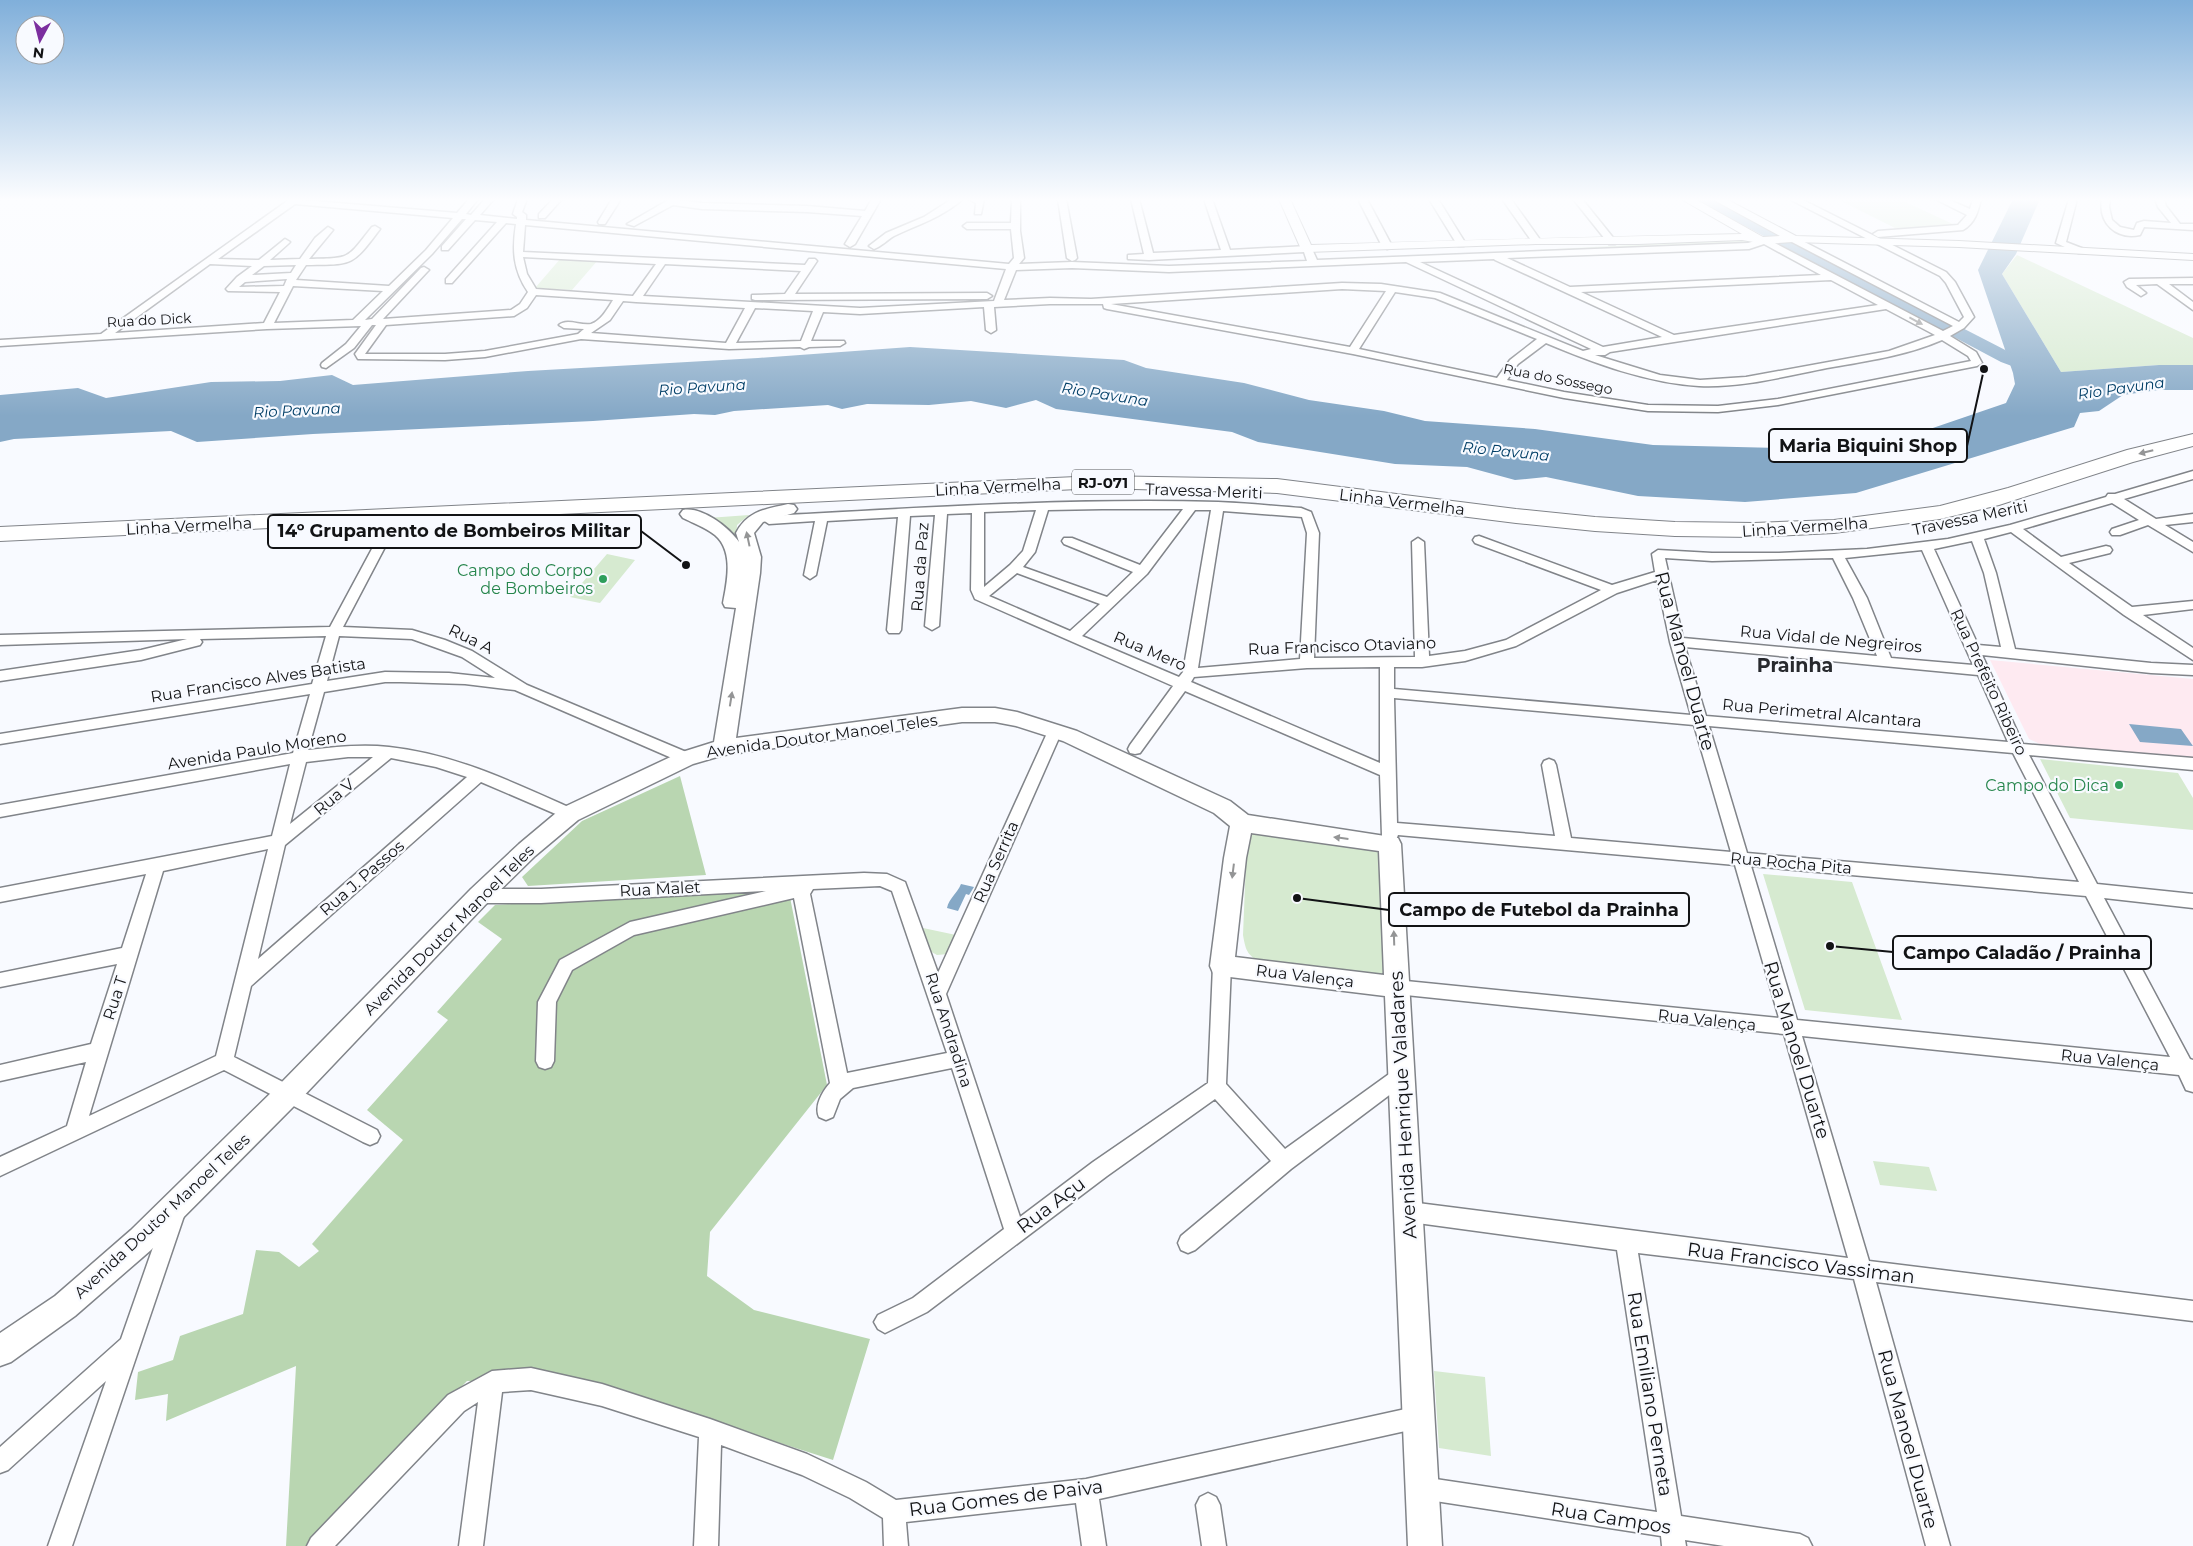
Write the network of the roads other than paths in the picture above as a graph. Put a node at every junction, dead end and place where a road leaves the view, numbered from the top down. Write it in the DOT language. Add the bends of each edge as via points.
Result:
graph roads {
  1 [pos="194,271"];
  2 [pos="250,271"];
  3 [pos="298,271"];
  4 [pos="409,271"];
  5 [pos="423,271"];
  6 [pos="458,271"];
  7 [pos="523,271"];
  8 [pos="655,271"];
  9 [pos="805,271"];
  10 [pos="1010,271"];
  11 [pos="1432,271"];
  12 [pos="1528,271"];
  13 [pos="1824,271"];
  14 [pos="1845,271"];
  15 [pos="1938,271"];
  16 [pos="1834,277"];
  17 [pos="449,281"];
  18 [pos="2159,281"];
  19 [pos="2191,282"];
  20 [pos="290,283"];
  21 [pos="1459,284"];
  22 [pos="390,289"];
  23 [pos="1392,289"];
  24 [pos="1570,290"];
  25 [pos="533,292"];
  26 [pos="2142,294"];
  27 [pos="1437,295"];
  28 [pos="788,297"];
  29 [pos="620,298"];
  30 [pos="636,299"];
  31 [pos="995,302"];
  32 [pos="1091,302"];
  33 [pos="756,303"];
  34 [pos="1889,306"];
  35 [pos="2193,307"];
  36 [pos="819,310"];
  37 [pos="358,322"];
  38 [pos="376,322"];
  39 [pos="564,325"];
  40 [pos="267,326"];
  41 [pos="595,327"];
  42 [pos="991,330"];
  43 [pos="1950,331"];
  44 [pos="104,336"];
  45 [pos="581,336"];
  46 [pos="1673,338"];
  47 [pos="1543,340"];
  48 [pos="0,342"];
  49 [pos="840,343"];
  50 [pos="729,346"];
  51 [pos="804,346"];
  52 [pos="1602,350"];
  53 [pos="1353,351"];
  54 [pos="1582,354"];
  55 [pos="326,365"];
  56 [pos="1634,369"];
  57 [pos="1500,382"];
  58 [pos="2193,440"];
  59 [pos="2193,456"];
  60 [pos="2193,475"];
  61 [pos="2112,497"];
  62 [pos="1192,506"];
  63 [pos="1218,506"];
  64 [pos="1043,507"];
  65 [pos="788,509"];
  66 [pos="978,509"];
  67 [pos="941,510"];
  68 [pos="904,512"];
  69 [pos="689,514"];
  70 [pos="822,517"];
  71 [pos="2193,518"];
  72 [pos="769,520"];
  73 [pos="2152,521"];
  74 [pos="2013,528"];
  75 [pos="2116,532"];
  76 [pos="0,534"];
  77 [pos="1977,536"];
  78 [pos="1479,540"];
  79 [pos="1068,541"];
  80 [pos="1418,542"];
  81 [pos="1926,545"];
  82 [pos="0,546"];
  83 [pos="379,547"];
  84 [pos="2193,548"];
  85 [pos="2106,550"];
  86 [pos="1658,554"];
  87 [pos="1837,555"];
  88 [pos="2058,561"];
  89 [pos="1015,568"];
  90 [pos="1142,571"];
  91 [pos="1662,574"];
  92 [pos="810,575"];
  93 [pos="1612,590"];
  94 [pos="980,596"];
  95 [pos="1108,602"];
  96 [pos="2193,605"];
  97 [pos="2129,612"];
  98 [pos="932,626"];
  99 [pos="894,630"];
  100 [pos="334,631"];
  101 [pos="221,635"];
  102 [pos="1072,637"];
  103 [pos="0,640"];
  104 [pos="1677,642"];
  105 [pos="1972,649"];
  106 [pos="2010,652"];
  107 [pos="2193,655"];
  108 [pos="1886,661"];
  109 [pos="1422,662"];
  110 [pos="1307,663"];
  111 [pos="1387,663"];
  112 [pos="2193,670"];
  113 [pos="1982,671"];
  114 [pos="0,676"];
  115 [pos="1186,678"];
  116 [pos="318,688"];
  117 [pos="522,688"];
  118 [pos="1388,693"];
  119 [pos="1699,719"];
  120 [pos="1055,731"];
  121 [pos="0,739"];
  122 [pos="2018,747"];
  123 [pos="716,749"];
  124 [pos="1135,749"];
  125 [pos="388,752"];
  126 [pos="299,758"];
  127 [pos="686,758"];
  128 [pos="2193,764"];
  129 [pos="1549,766"];
  130 [pos="1387,772"];
  131 [pos="480,774"];
  132 [pos="0,811"];
  133 [pos="570,814"];
  134 [pos="1242,823"];
  135 [pos="1390,836"];
  136 [pos="279,841"];
  137 [pos="1564,843"];
  138 [pos="1740,858"];
  139 [pos="157,866"];
  140 [pos="841,881"];
  141 [pos="801,890"];
  142 [pos="2093,890"];
  143 [pos="0,895"];
  144 [pos="479,896"];
  145 [pos="2193,901"];
  146 [pos="130,954"];
  147 [pos="1222,966"];
  148 [pos="0,980"];
  149 [pos="244,982"];
  150 [pos="1396,987"];
  151 [pos="937,994"];
  152 [pos="1790,1028"];
  153 [pos="98,1051"];
  154 [pos="959,1059"];
  155 [pos="545,1061"];
  156 [pos="224,1062"];
  157 [pos="2189,1068"];
  158 [pos="0,1073"];
  159 [pos="1402,1075"];
  160 [pos="2193,1084"];
  161 [pos="840,1085"];
  162 [pos="1217,1086"];
  163 [pos="287,1095"];
  164 [pos="827,1107"];
  165 [pos="75,1131"];
  166 [pos="370,1136"];
  167 [pos="1284,1162"];
  168 [pos="0,1167"];
  169 [pos="179,1202"];
  170 [pos="1410,1212"];
  171 [pos="1015,1231"];
  172 [pos="1626,1241"];
  173 [pos="1188,1243"];
  174 [pos="1862,1270"];
  175 [pos="2193,1311"];
  176 [pos="885,1322"];
  177 [pos="129,1346"];
  178 [pos="0,1351"];
  179 [pos="492,1382"];
  180 [pos="1420,1417"];
  181 [pos="710,1430"];
  182 [pos="0,1462"];
  183 [pos="1422,1488"];
  184 [pos="1086,1490"];
  185 [pos="1208,1505"];
  186 [pos="894,1512"];
  187 [pos="1672,1536"];
  188 [pos="60,1546"];
  189 [pos="319,1546"];
  190 [pos="471,1546"];
  191 [pos="706,1546"];
  192 [pos="896,1546"];
  193 [pos="1094,1546"];
  194 [pos="1214,1546"];
  195 [pos="1425,1546"];
  196 [pos="1800,1546"];
  197 [pos="1938,1546"];
  1 -- 44 [label="street"];
  2 -- 20 [label="street" via="232,289"];
  3 -- 20 [label="street"];
  4 -- 22 [label="street"];
  5 -- 38 [label="street"];
  6 -- 17 [label="street"];
  7 -- 25 [label="street"];
  8 -- 30 [label="street"];
  9 -- 28 [label="street"];
  10 -- 31 [label="street"];
  11 -- 21 [label="street"];
  12 -- 24 [label="street"];
  13 -- 16 [label="street"];
  14 -- 43 [label="street"];
  15 -- 43 [label="street" via="1946,277 1969,317"];
  16 -- 24 [label="street"];
  16 -- 34 [label="street"];
  18 -- 19 [label="street"];
  18 -- 26 [label="street" via="2128,283"];
  18 -- 35 [label="street"];
  20 -- 22 [label="street"];
  20 -- 40 [label="street"];
  21 -- 27 [label="street"];
  21 -- 52 [label="street"];
  22 -- 37 [label="street"];
  23 -- 27 [label="street"];
  23 -- 32 [label="street" via="1356,286"];
  23 -- 53 [label="street"];
  24 -- 46 [label="street"];
  25 -- 29 [label="street"];
  25 -- 38 [label="street, Rua do Dick" via="521,309 510,313"];
  27 -- 47 [label="street"];
  28 -- 31 [label="street"];
  28 -- 33 [label="street"];
  29 -- 30 [label="street"];
  29 -- 41 [label="street"];
  30 -- 33 [label="street"];
  31 -- 32 [label="street"];
  31 -- 36 [label="street" via="877,311"];
  31 -- 42 [label="street"];
  32 -- 53 [label="street, Rua do Sossego"];
  33 -- 36 [label="street"];
  33 -- 50 [label="street"];
  34 -- 43 [label="street, one-way"];
  34 -- 46 [label="street"];
  36 -- 51 [label="street"];
  37 -- 38 [label="street, Rua do Dick"];
  37 -- 40 [label="street, Rua do Dick"];
  38 -- 45 [label="street" via="360,354 362,357 485,354"];
  38 -- 55 [label="street"];
  39 -- 41 [label="street"];
  40 -- 44 [label="street, Rua do Dick"];
  41 -- 45 [label="street"];
  43 -- 56 [label="street" via="1889,354 1738,380 1700,383 1672,380"];
  43 -- 57 [label="street, Rua do Sossego" via="1977,363 1778,402 1718,409 1648,408"];
  44 -- 48 [label="street, Rua do Dick"];
  45 -- 50 [label="street"];
  46 -- 52 [label="street"];
  47 -- 54 [label="street"];
  47 -- 57 [label="street" via="1514,362"];
  49 -- 51 [label="street"];
  50 -- 51 [label="street"];
  52 -- 54 [label="street"];
  52 -- 56 [label="street"];
  53 -- 57 [label="street, Rua do Sossego"];
  54 -- 56 [label="street"];
  58 -- 76 [label="highway, Linha Vermelha / RJ-071, one-way" via="2142,452 1964,508 1857,525 1771,531 1680,530 1548,521 1277,486 1145,482"];
  59 -- 65 [label="highway, Linha Vermelha / RJ-071" via="2008,510 1944,525 1797,541 1681,541 1577,535 1312,502 1227,495 1102,493"];
  60 -- 61 [label="street, Travessa Meriti"];
  61 -- 73 [label="street"];
  61 -- 74 [label="street, Travessa Meriti"];
  62 -- 63 [label="street, Travessa Meriti"];
  62 -- 64 [label="street, Travessa Meriti" via="1116,504"];
  62 -- 90 [label="street"];
  63 -- 110 [label="street, Travessa Meriti" via="1307,514 1313,533"];
  63 -- 115 [label="street"];
  64 -- 66 [label="street, Travessa Meriti"];
  64 -- 89 [label="street" via="1029,552"];
  65 -- 69 [label="highway, Linha Vermelha / RJ-071"];
  123 -- 65 [label="main road, one-way" via="751,572 752,557 745,533 752,521 762,515"];
  66 -- 67 [label="street, Travessa Meriti"];
  66 -- 94 [label="street" via="977,590"];
  67 -- 68 [label="street, Travessa Meriti"];
  67 -- 98 [label="street, Rua da Paz"];
  68 -- 70 [label="street, Travessa Meriti"];
  68 -- 99 [label="street"];
  69 -- 82 [label="highway, Linha Vermelha / RJ-071"];
  69 -- 123 [label="main road" via="724,534 731,543 736,564"];
  70 -- 72 [label="street, Travessa Meriti"];
  70 -- 92 [label="street"];
  71 -- 73 [label="street"];
  73 -- 75 [label="street"];
  73 -- 84 [label="street"];
  74 -- 77 [label="street, Travessa Meriti"];
  74 -- 88 [label="street"];
  77 -- 81 [label="street, Travessa Meriti"];
  77 -- 106 [label="street"];
  78 -- 93 [label="street"];
  79 -- 90 [label="street"];
  80 -- 109 [label="street"];
  81 -- 87 [label="street, Travessa Meriti"];
  81 -- 105 [label="street, Rua Prefeito Ribeiro"];
  83 -- 100 [label="street"];
  85 -- 88 [label="street"];
  86 -- 87 [label="street, Travessa Meriti" via="1754,558"];
  86 -- 91 [label="street, Rua Manoel Duarte"];
  87 -- 108 [label="street" via="1860,598"];
  88 -- 97 [label="street"];
  89 -- 94 [label="street"];
  89 -- 95 [label="street"];
  90 -- 95 [label="street"];
  91 -- 93 [label="street, Rua Francisco Otaviano"];
  91 -- 104 [label="street, Rua Manoel Duarte"];
  93 -- 109 [label="street, Rua Francisco Otaviano" via="1511,643 1465,656"];
  94 -- 102 [label="street, Rua Mero"];
  95 -- 102 [label="street"];
  96 -- 97 [label="street"];
  97 -- 107 [label="street"];
  100 -- 101 [label="street, Rua A"];
  100 -- 116 [label="street"];
  100 -- 117 [label="street, Rua A" via="412,635 440,643 467,654"];
  101 -- 103 [label="street"];
  101 -- 114 [label="street" via="141,655"];
  102 -- 115 [label="street, Rua Mero"];
  104 -- 108 [label="street, Rua Vidal de Negreiros"];
  104 -- 119 [label="street, Rua Manoel Duarte"];
  105 -- 106 [label="street"];
  105 -- 113 [label="street, Rua Prefeito Ribeiro"];
  106 -- 112 [label="street"];
  108 -- 113 [label="street, Rua Vidal de Negreiros"];
  109 -- 111 [label="street, Rua Francisco Otaviano"];
  110 -- 111 [label="street, Rua Francisco Otaviano"];
  110 -- 115 [label="street, Rua Francisco Otaviano"];
  111 -- 118 [label="street, Avenida Henrique Valadares"];
  113 -- 122 [label="street, Rua Prefeito Ribeiro"];
  115 -- 124 [label="street"];
  115 -- 130 [label="street, Rua Mero"];
  116 -- 117 [label="street, Rua Francisco Alves Batista" via="386,677 434,676 477,679"];
  116 -- 121 [label="street, Rua Francisco Alves Batista"];
  116 -- 126 [label="street"];
  117 -- 127 [label="street, Rua A"];
  118 -- 119 [label="street, Rua Perimetral Alcantara"];
  118 -- 130 [label="street, Avenida Henrique Valadares"];
  119 -- 122 [label="street, Rua Perimetral Alcantara"];
  119 -- 138 [label="street, Rua Manoel Duarte"];
  120 -- 123 [label="main road, Avenida Doutor Manoel Teles" via="995,715 962,715"];
  120 -- 134 [label="main road, Avenida Doutor Manoel Teles" via="1222,807"];
  120 -- 151 [label="street, Rua Serrita"];
  122 -- 128 [label="street, Rua Perimetral Alcantara"];
  122 -- 142 [label="street, Rua Prefeito Ribeiro"];
  123 -- 127 [label="main road, Avenida Doutor Manoel Teles"];
  125 -- 126 [label="street, Avenida Paulo Moreno"];
  125 -- 131 [label="street, Avenida Paulo Moreno"];
  125 -- 136 [label="street, Rua V"];
  126 -- 132 [label="street, Avenida Paulo Moreno"];
  126 -- 136 [label="street"];
  127 -- 133 [label="main road, Avenida Doutor Manoel Teles"];
  129 -- 137 [label="street"];
  130 -- 135 [label="street, Avenida Henrique Valadares"];
  131 -- 133 [label="street, Avenida Paulo Moreno"];
  131 -- 149 [label="street, Rua J. Passos"];
  133 -- 144 [label="main road, Avenida Doutor Manoel Teles"];
  135 -- 134 [label="main road, one-way"];
  134 -- 147 [label="main road, one-way"];
  135 -- 137 [label="street, Rua Rocha Pita"];
  150 -- 135 [label="main road, Avenida Henrique Valadares, one-way"];
  136 -- 139 [label="street"];
  136 -- 149 [label="street"];
  137 -- 138 [label="street, Rua Rocha Pita"];
  138 -- 142 [label="street, Rua Rocha Pita"];
  138 -- 152 [label="street, Rua Manoel Duarte"];
  139 -- 143 [label="street"];
  139 -- 146 [label="street, Rua T"];
  140 -- 141 [label="street"];
  140 -- 144 [label="street, Rua Malet" via="541,896"];
  140 -- 151 [label="street, Rua Andradina" via="885,880 899,887"];
  141 -- 155 [label="street" via="630,929 566,965 547,1002"];
  141 -- 161 [label="street"];
  142 -- 145 [label="street, Rua Rocha Pita"];
  142 -- 157 [label="street, Rua Prefeito Ribeiro"];
  144 -- 163 [label="main road, Avenida Doutor Manoel Teles"];
  146 -- 148 [label="street"];
  146 -- 153 [label="street, Rua T"];
  147 -- 150 [label="main road, Rua Valença"];
  147 -- 162 [label="street"];
  149 -- 156 [label="street"];
  150 -- 152 [label="street, Rua Valença"];
  150 -- 159 [label="main road, Avenida Henrique Valadares"];
  151 -- 154 [label="street, Rua Andradina"];
  152 -- 157 [label="street, Rua Valença"];
  152 -- 174 [label="street, Rua Manoel Duarte"];
  153 -- 158 [label="street"];
  153 -- 165 [label="street, Rua T"];
  154 -- 161 [label="street" via="850,1080"];
  154 -- 171 [label="street, Rua Andradina"];
  156 -- 163 [label="street"];
  156 -- 165 [label="street"];
  157 -- 160 [label="street, Rua Prefeito Ribeiro"];
  159 -- 167 [label="street"];
  159 -- 170 [label="main road, Avenida Henrique Valadares"];
  161 -- 164 [label="street" via="829,1097"];
  162 -- 167 [label="street"];
  162 -- 171 [label="street, Rua Açu"];
  163 -- 166 [label="street"];
  163 -- 169 [label="main road, Avenida Doutor Manoel Teles"];
  165 -- 168 [label="street"];
  167 -- 173 [label="street"];
  169 -- 177 [label="street"];
  169 -- 178 [label="main road, Avenida Doutor Manoel Teles" via="102,1276"];
  170 -- 172 [label="street, Rua Francisco Vassiman"];
  170 -- 180 [label="main road, Avenida Henrique Valadares"];
  171 -- 176 [label="street, Rua Açu" via="920,1305"];
  172 -- 174 [label="street, Rua Francisco Vassiman"];
  172 -- 187 [label="street, Rua Emiliano Perneta"];
  174 -- 175 [label="street, Rua Francisco Vassiman"];
  174 -- 197 [label="street, Rua Manoel Duarte"];
  177 -- 182 [label="street"];
  177 -- 188 [label="street"];
  179 -- 181 [label="street, Rua Gomes de Paiva" via="531,1379 602,1395"];
  179 -- 189 [label="street" via="456,1403"];
  179 -- 190 [label="street"];
  180 -- 183 [label="main road, Avenida Henrique Valadares"];
  180 -- 184 [label="street, Rua Gomes de Paiva"];
  181 -- 186 [label="street, Rua Gomes de Paiva" via="807,1464"];
  181 -- 191 [label="street"];
  183 -- 187 [label="street, Rua Campos"];
  183 -- 195 [label="main road, Avenida Henrique Valadares"];
  184 -- 186 [label="street, Rua Gomes de Paiva"];
  184 -- 193 [label="street"];
  185 -- 194 [label="street"];
  186 -- 192 [label="street"];
  187 -- 196 [label="street, Rua Campos"];
}
